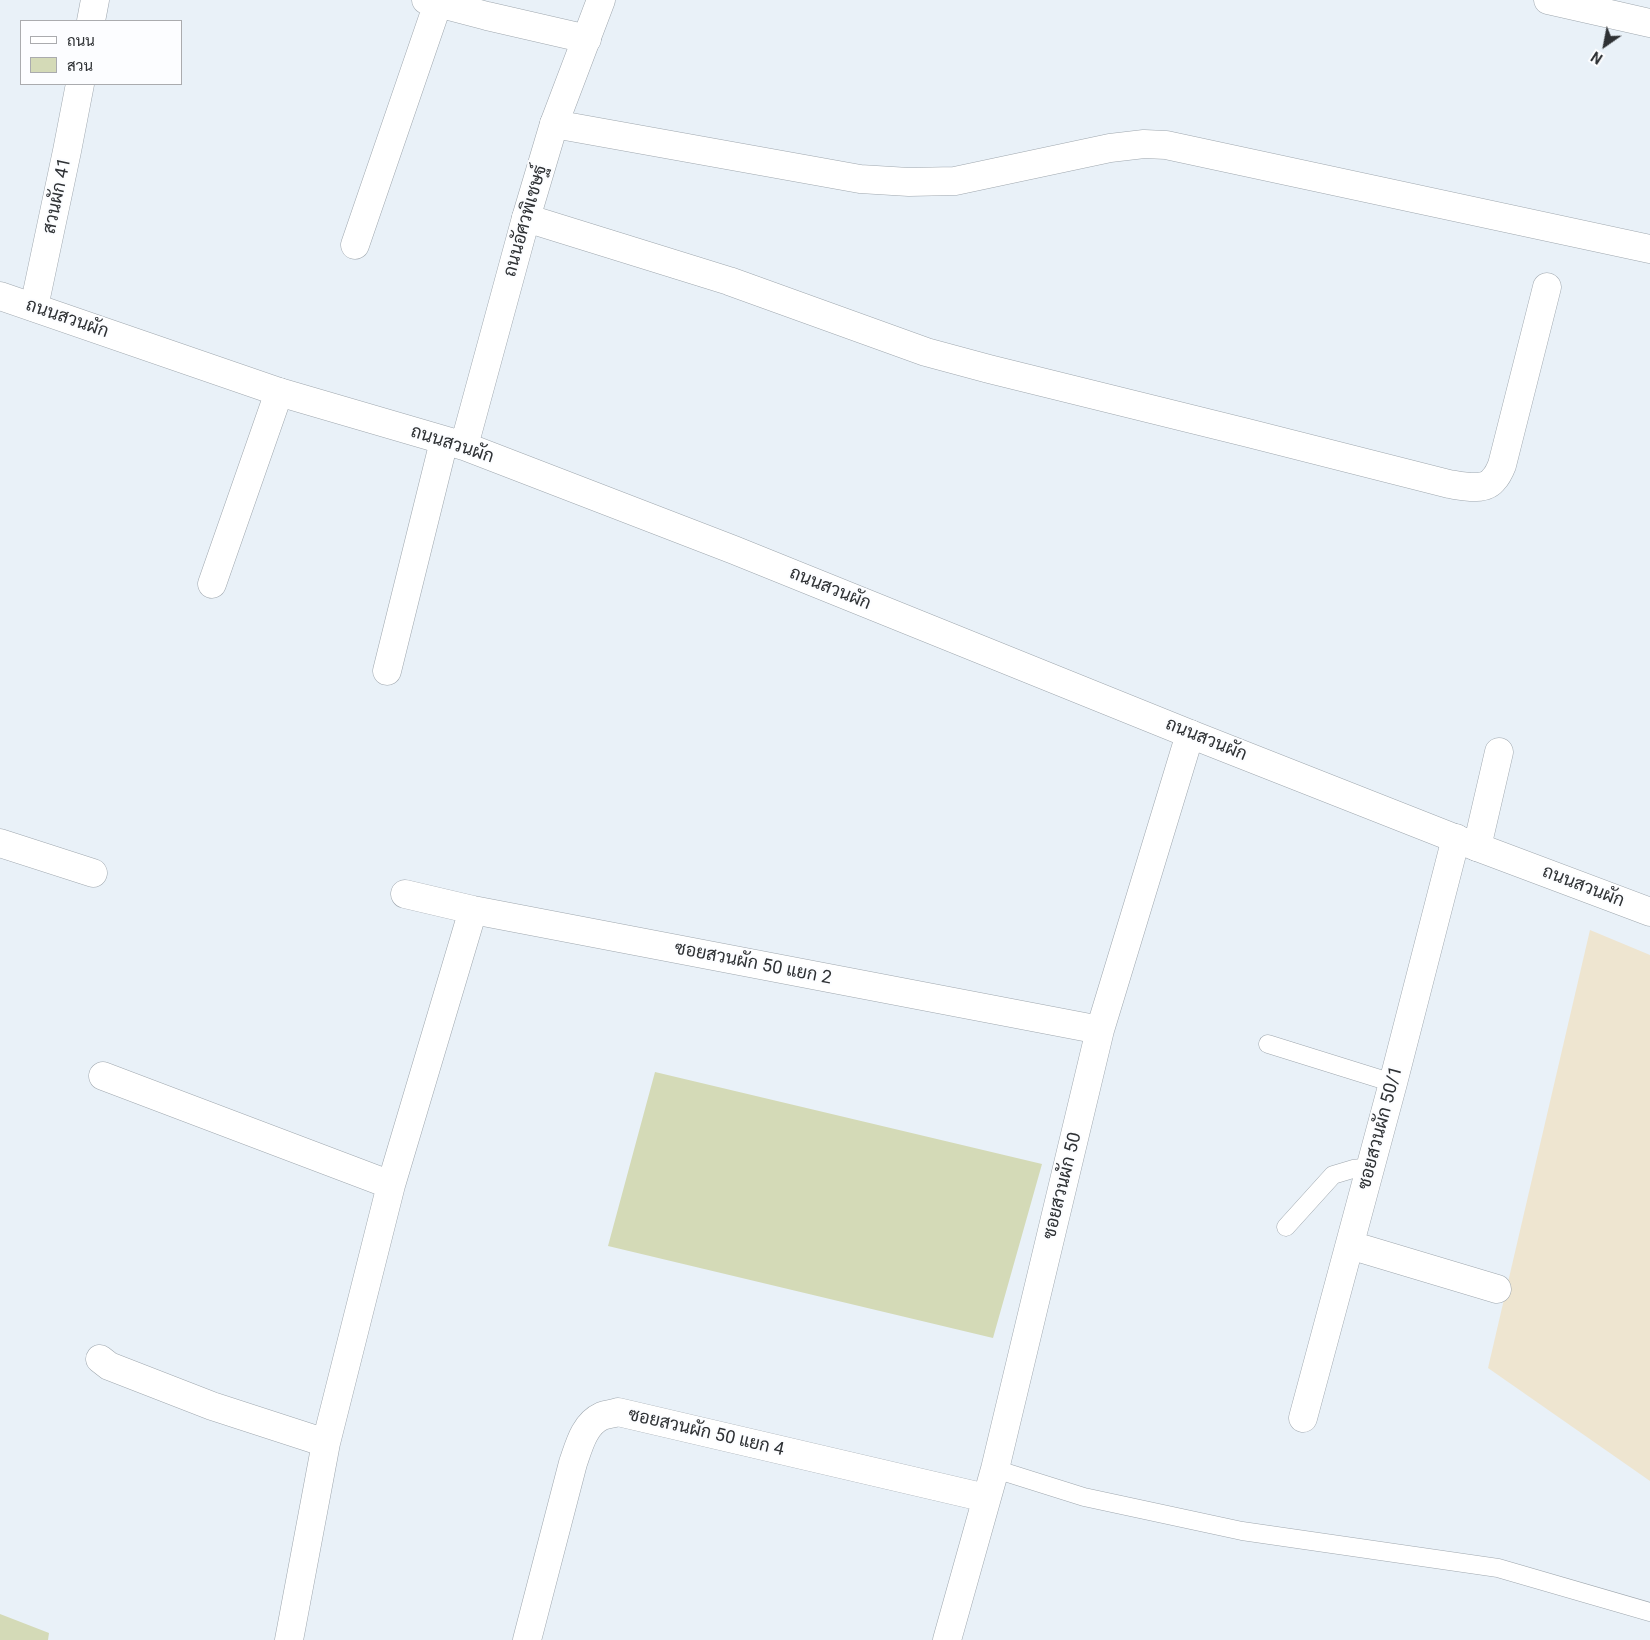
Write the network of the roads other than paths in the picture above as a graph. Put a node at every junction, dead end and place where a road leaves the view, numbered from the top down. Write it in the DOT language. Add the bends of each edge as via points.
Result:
graph roads {
  1 [pos="95,0"];
  2 [pos="601,0"];
  3 [pos="1558,1"];
  4 [pos="432,2"];
  5 [pos="490,8"];
  6 [pos="91,20"];
  7 [pos="1650,23"];
  8 [pos="587,39"];
  9 [pos="80,85"];
  10 [pos="554,124"];
  11 [pos="526,218"];
  12 [pos="355,246"];
  13 [pos="1650,249"];
  14 [pos="1547,287"];
  15 [pos="0,296"];
  16 [pos="34,307"];
  17 [pos="279,392"];
  18 [pos="454,444"];
  19 [pos="212,584"];
  20 [pos="386,671"];
  21 [pos="1190,734"];
  22 [pos="1499,752"];
  23 [pos="1467,842"];
  24 [pos="0,843"];
  25 [pos="92,873"];
  26 [pos="405,894"];
  27 [pos="473,910"];
  28 [pos="1650,912"];
  29 [pos="1100,1030"];
  30 [pos="1268,1044"];
  31 [pos="103,1076"];
  32 [pos="1393,1083"];
  33 [pos="1371,1167"];
  34 [pos="391,1186"];
  35 [pos="1286,1227"];
  36 [pos="1350,1245"];
  37 [pos="1497,1289"];
  38 [pos="100,1359"];
  39 [pos="1304,1418"];
  40 [pos="326,1443"];
  41 [pos="995,1469"];
  42 [pos="986,1498"];
  43 [pos="1650,1612"];
  44 [pos="289,1640"];
  45 [pos="527,1640"];
  46 [pos="946,1640"];
  1 -- 6 [label="street"];
  2 -- 8 [label="street, ถนนอัศวพิเชษฐ์"];
  3 -- 7 [label="street"];
  4 -- 5 [label="street"];
  4 -- 12 [label="street"];
  5 -- 8 [label="street"];
  8 -- 10 [label="street, ถนนอัศวพิเชษฐ์"];
  9 -- 16 [label="street, สวนผัก 41"];
  10 -- 11 [label="street, ถนนอัศวพิเชษฐ์"];
  10 -- 13 [label="street" via="860,179 909,182 955,181 1110,148 1166,145"];
  11 -- 14 [label="street" via="729,281 944,357 1471,488 1487,486 1502,465"];
  11 -- 18 [label="street, ถนนอัศวพิเชษฐ์"];
  15 -- 16 [label="street, ถนนสวนผัก"];
  16 -- 17 [label="street, ถนนสวนผัก"];
  17 -- 18 [label="street, ถนนสวนผัก"];
  17 -- 19 [label="street"];
  18 -- 20 [label="street, ถนนอัศวพิเชษฐ์"];
  18 -- 21 [label="street, ถนนสวนผัก" via="734,550"];
  21 -- 23 [label="street, ถนนสวนผัก"];
  21 -- 29 [label="street, ซอยสวนผัก 50"];
  22 -- 23 [label="street, ซอยสวนผัก 50/1"];
  23 -- 28 [label="street, ถนนสวนผัก"];
  23 -- 32 [label="street, ซอยสวนผัก 50/1"];
  24 -- 25 [label="street"];
  26 -- 27 [label="street, ซอยสวนผัก 50 แยก 2"];
  27 -- 29 [label="street, ซอยสวนผัก 50 แยก 2"];
  27 -- 34 [label="street"];
  29 -- 41 [label="street, ซอยสวนผัก 50"];
  30 -- 32 [label="lane"];
  31 -- 34 [label="street"];
  32 -- 33 [label="street, ซอยสวนผัก 50/1"];
  33 -- 35 [label="lane" via="1333,1175"];
  33 -- 36 [label="street, ซอยสวนผัก 50/1"];
  34 -- 40 [label="street"];
  36 -- 37 [label="street"];
  36 -- 39 [label="street, ซอยสวนผัก 50/1"];
  38 -- 40 [label="street" via="109,1366 212,1406"];
  40 -- 44 [label="street"];
  41 -- 42 [label="street, ซอยสวนผัก 50"];
  41 -- 43 [label="lane" via="1084,1497 1242,1531 1498,1568"];
  42 -- 45 [label="street, ซอยสวนผัก 50 แยก 4" via="618,1412 602,1416 591,1423 581,1438"];
  42 -- 46 [label="street, ซอยสวนผัก 50"];
}
